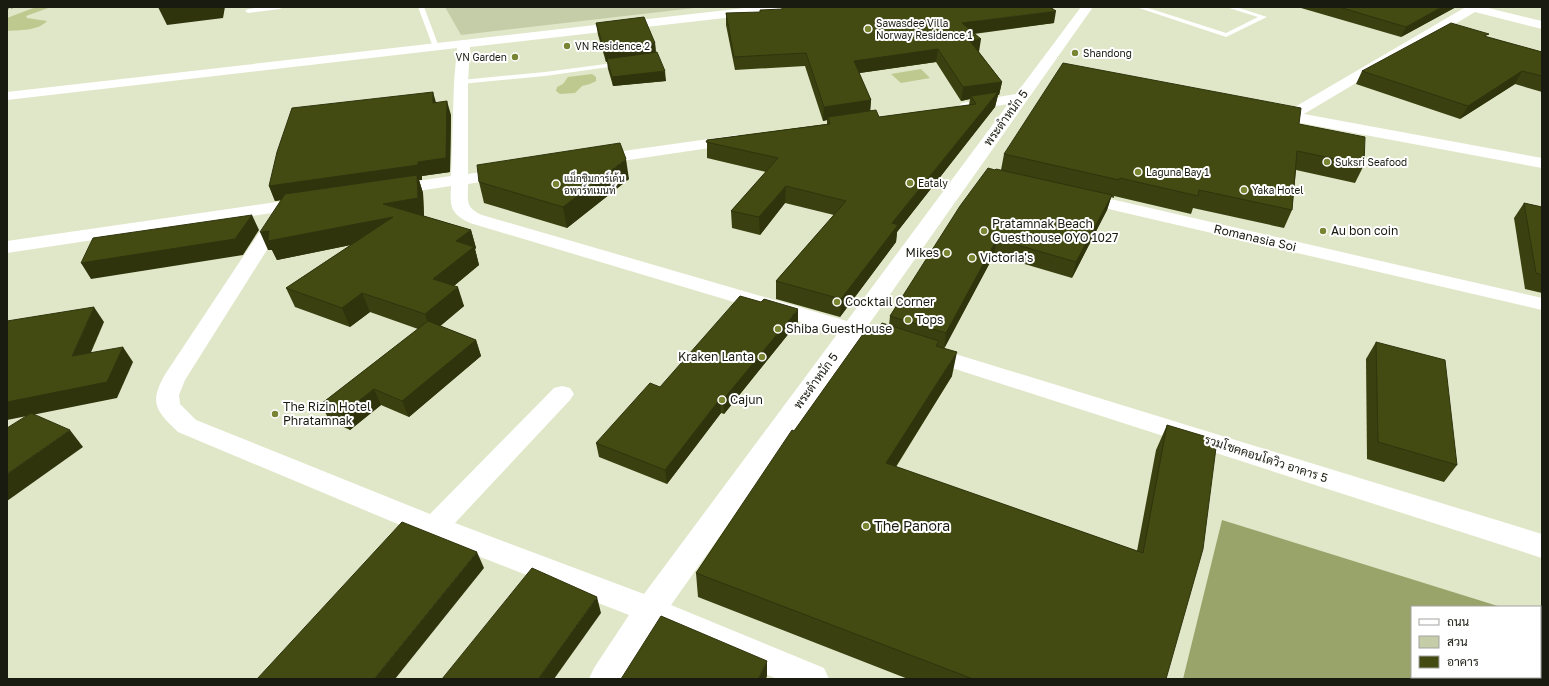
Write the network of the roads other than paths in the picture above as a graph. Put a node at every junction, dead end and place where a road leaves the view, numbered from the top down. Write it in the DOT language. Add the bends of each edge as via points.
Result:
graph roads {
  1 [pos="280,7"];
  2 [pos="421,7"];
  3 [pos="785,7"];
  4 [pos="1139,7"];
  5 [pos="1229,7"];
  6 [pos="1085,8"];
  7 [pos="1471,8"];
  8 [pos="248,11"];
  9 [pos="1542,25"];
  10 [pos="464,44"];
  11 [pos="436,47"];
  12 [pos="625,63"];
  13 [pos="461,82"];
  14 [pos="7,96"];
  15 [pos="1021,98"];
  16 [pos="951,108"];
  17 [pos="1259,110"];
  18 [pos="1290,116"];
  19 [pos="755,137"];
  20 [pos="576,163"];
  21 [pos="1542,163"];
  22 [pos="521,171"];
  23 [pos="459,180"];
  24 [pos="372,193"];
  25 [pos="1061,193"];
  26 [pos="318,201"];
  27 [pos="286,206"];
  28 [pos="7,247"];
  29 [pos="1542,304"];
  30 [pos="853,329"];
  31 [pos="562,394"];
  32 [pos="434,527"];
  33 [pos="1542,546"];
  34 [pos="650,610"];
  35 [pos="605,679"];
  36 [pos="813,679"];
  1 -- 8 [label="lane"];
  2 -- 11 [label="lane"];
  3 -- 10 [label="street"];
  4 -- 5 [label="lane" via="1226,35 1264,17"];
  6 -- 15 [label="street, พระตำหนัก 5" via="1050,70"];
  7 -- 9 [label="street"];
  7 -- 18 [label="street"];
  10 -- 11 [label="street"];
  10 -- 13 [label="street"];
  11 -- 14 [label="street"];
  12 -- 13 [label="lane"];
  13 -- 23 [label="street"];
  15 -- 16 [label="street"];
  15 -- 30 [label="street, พระตำหนัก 5" via="976,173"];
  17 -- 18 [label="street"];
  18 -- 21 [label="street"];
  19 -- 20 [label="street"];
  22 -- 23 [label="street"];
  23 -- 24 [label="street"];
  23 -- 30 [label="street, รวมโชคคอนโดวิว อาคาร 5" via="459,205 466,214 476,219"];
  25 -- 29 [label="street, Romanasia Soi"];
  26 -- 27 [label="street"];
  27 -- 28 [label="street"];
  27 -- 32 [label="street" via="174,379 166,394 168,408 187,426"];
  30 -- 33 [label="street, รวมโชคคอนโดวิว อาคาร 5"];
  30 -- 34 [label="street, พระตำหนัก 5"];
  31 -- 32 [label="street"];
  32 -- 34 [label="street"];
  34 -- 35 [label="street, พระตำหนัก 5"];
  34 -- 36 [label="street"];
}
